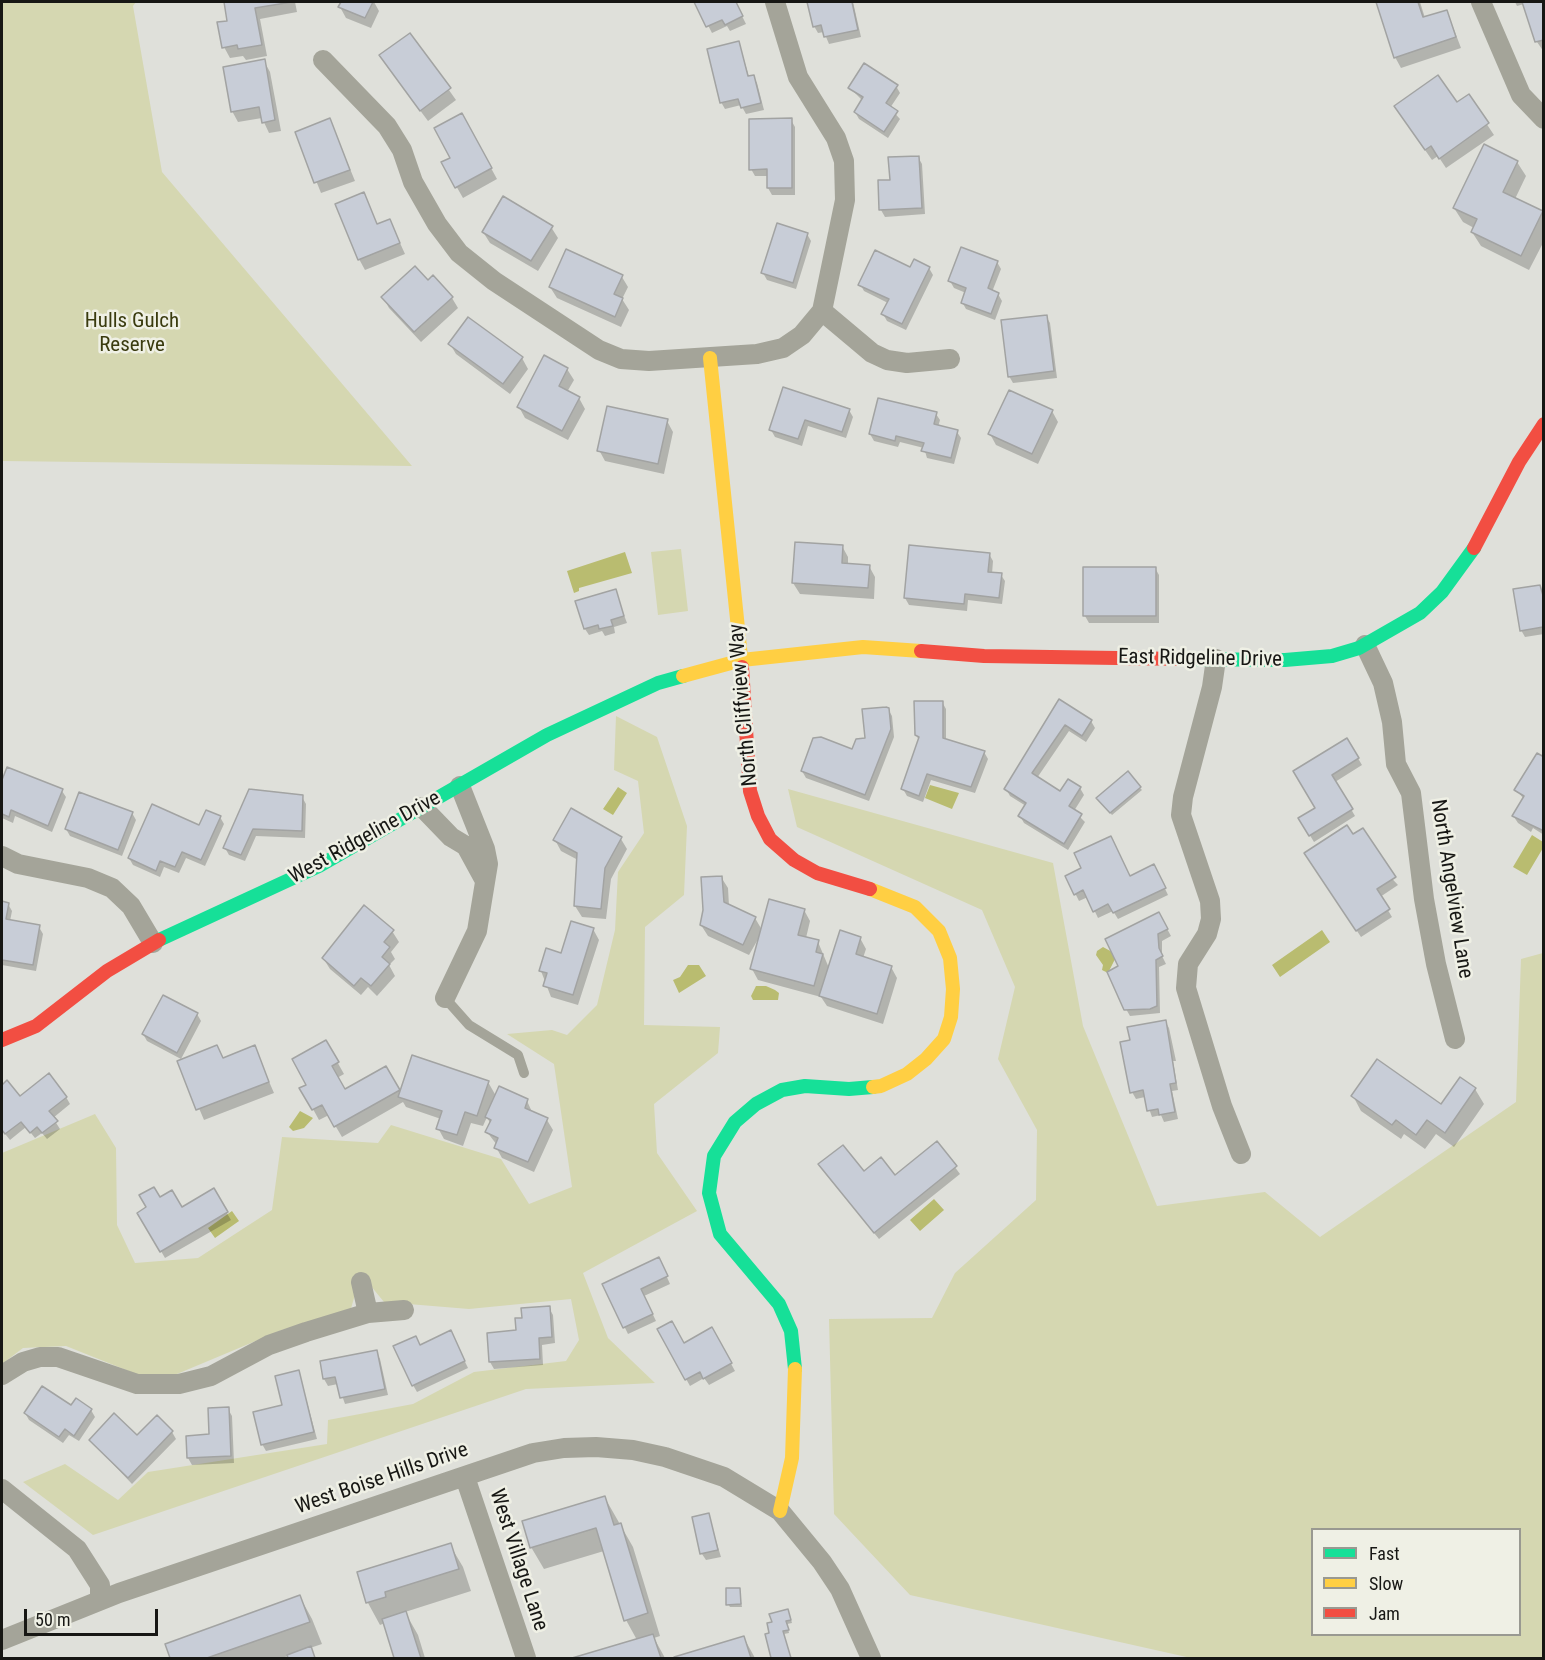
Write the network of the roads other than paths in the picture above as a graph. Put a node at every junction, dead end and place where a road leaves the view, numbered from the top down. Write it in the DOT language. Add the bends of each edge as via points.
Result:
graph roads {
  1 [pos="775,2"];
  2 [pos="1481,2"];
  3 [pos="324,60"];
  4 [pos="1544,118"];
  5 [pos="822,311"];
  6 [pos="710,358"];
  7 [pos="950,359"];
  8 [pos="1544,424"];
  9 [pos="1365,645"];
  10 [pos="1216,659"];
  11 [pos="742,660"];
  12 [pos="460,786"];
  13 [pos="422,807"];
  14 [pos="477,830"];
  15 [pos="458,840"];
  16 [pos="2,856"];
  17 [pos="484,879"];
  18 [pos="153,943"];
  19 [pos="445,998"];
  20 [pos="1455,1039"];
  21 [pos="2,1040"];
  22 [pos="524,1073"];
  23 [pos="1241,1154"];
  24 [pos="362,1282"];
  25 [pos="404,1310"];
  26 [pos="368,1313"];
  27 [pos="2,1375"];
  28 [pos="465,1477"];
  29 [pos="2,1489"];
  30 [pos="780,1511"];
  31 [pos="100,1600"];
  32 [pos="2,1640"];
  33 [pos="526,1659"];
  34 [pos="871,1659"];
  1 -- 5 [label="street" via="798,77 836,138 844,161 845,200"];
  2 -- 4 [label="street" via="1521,95"];
  3 -- 6 [label="street" via="387,126 402,150 413,182 459,253 494,281 599,350 621,359"];
  5 -- 6 [label="street" via="802,335 783,348"];
  5 -- 7 [label="street" via="872,353 887,360 907,363"];
  6 -- 11 [label="street, North Cliffview Way"];
  8 -- 9 [label="street, East Ridgeline Drive" via="1519,462 1480,539 1442,592 1420,613"];
  9 -- 10 [label="street, East Ridgeline Drive" via="1309,659"];
  9 -- 20 [label="street, North Angelview Lane" via="1383,682 1396,764 1411,793 1436,964"];
  10 -- 11 [label="street, East Ridgeline Drive" via="984,656 863,647"];
  10 -- 23 [label="street" via="1181,815 1210,901 1211,919 1207,934 1188,964 1186,988"];
  11 -- 12 [label="street, West Ridgeline Drive" via="658,683 547,735"];
  11 -- 30 [label="street, North Cliffview Way" via="750,791 770,839 817,873 893,896 915,907 939,931 950,958 953,989 944,1039 907,1074 881,1086 805,1086 782,1090 756,1104 735,1122 714,1156 710,1193 720,1234 763,1282 791,1331 795,1366 792,1458"];
  12 -- 13 [label="street, West Ridgeline Drive"];
  12 -- 14 [label="street"];
  13 -- 15 [label="street"];
  13 -- 18 [label="street, West Ridgeline Drive" via="320,866"];
  14 -- 15 [label="street"];
  14 -- 17 [label="street" via="488,864"];
  15 -- 17 [label="street" via="466,846"];
  16 -- 18 [label="street" via="18,864 88,878 112,888 131,906"];
  17 -- 19 [label="street" via="477,931"];
  18 -- 21 [label="street, West Ridgeline Drive" via="108,971 36,1026"];
  19 -- 22 [label="lane" via="469,1025 518,1055"];
  24 -- 26 [label="street"];
  25 -- 26 [label="street"];
  26 -- 27 [label="street" via="270,1345 211,1376 179,1384 138,1384 58,1357 23,1362"];
  28 -- 30 [label="street, West Boise Hills Drive" via="533,1453 564,1448 633,1450 724,1477"];
  28 -- 31 [label="street, West Boise Hills Drive"];
  28 -- 33 [label="street, West Village Lane"];
  29 -- 31 [label="street" via="77,1549 100,1585"];
  30 -- 34 [label="street, West Boise Hills Drive" via="840,1589"];
  31 -- 32 [label="street, West Boise Hills Drive"];
}
